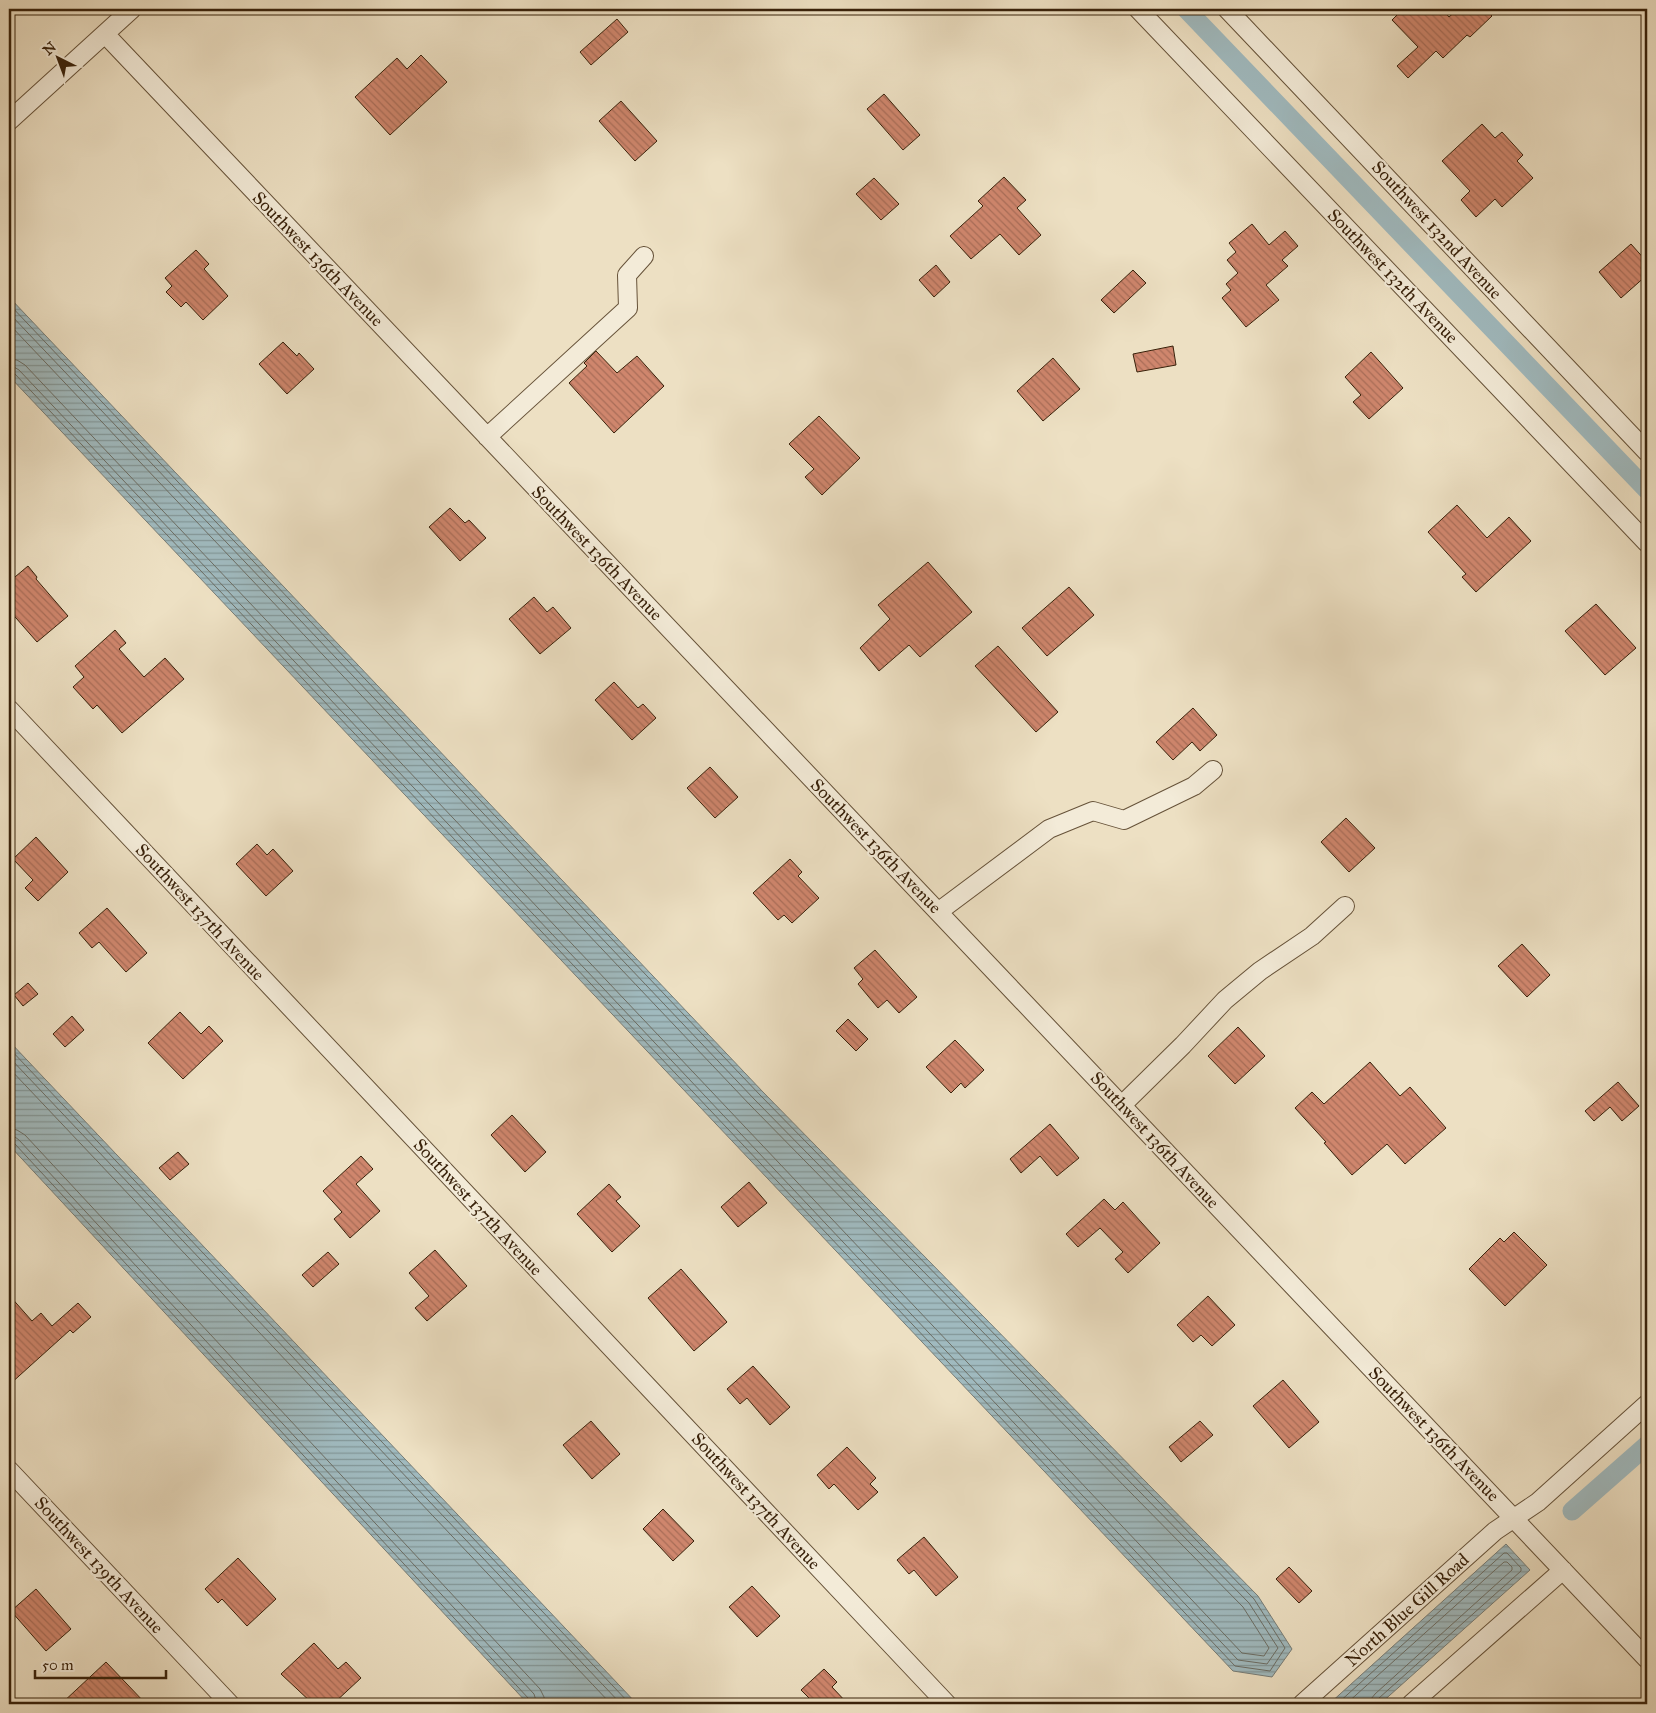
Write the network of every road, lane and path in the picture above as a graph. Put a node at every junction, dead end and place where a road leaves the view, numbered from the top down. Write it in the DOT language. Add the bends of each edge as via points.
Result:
graph roads {
  1 [pos="132,9"];
  2 [pos="1138,9"];
  3 [pos="1227,9"];
  4 [pos="104,34"];
  5 [pos="9,121"];
  6 [pos="644,256"];
  7 [pos="488,437"];
  8 [pos="1647,452"];
  9 [pos="1647,543"];
  10 [pos="9,710"];
  11 [pos="1213,770"];
  12 [pos="1345,906"];
  13 [pos="938,912"];
  14 [pos="1122,1106"];
  15 [pos="1647,1404"];
  16 [pos="9,1470"];
  17 [pos="1513,1518"];
  18 [pos="1563,1570"];
  19 [pos="1647,1659"];
  20 [pos="230,1704"];
  21 [pos="948,1704"];
  22 [pos="1302,1704"];
  23 [pos="1411,1704"];
  1 -- 4 [label="street"];
  2 -- 9 [label="street, Southwest 132th Avenue"];
  3 -- 8 [label="street, Southwest 132nd Avenue"];
  4 -- 5 [label="street"];
  4 -- 7 [label="street, Southwest 136th Avenue"];
  6 -- 7 [label="street" via="627,275 628,308"];
  7 -- 13 [label="street, Southwest 136th Avenue"];
  10 -- 21 [label="street, Southwest 137th Avenue"];
  11 -- 13 [label="street" via="1194,786 1124,820 1093,811 1050,829"];
  12 -- 14 [label="street" via="1312,936 1260,971 1225,1000"];
  13 -- 14 [label="street, Southwest 136th Avenue"];
  14 -- 17 [label="street, Southwest 136th Avenue"];
  15 -- 17 [label="street, North Blue Gill Road" via="1538,1502"];
  16 -- 20 [label="street, Southwest 139th Avenue"];
  17 -- 18 [label="street, Southwest 136th Avenue"];
  17 -- 22 [label="street, North Blue Gill Road"];
  18 -- 19 [label="street, Southwest 136th Avenue"];
  18 -- 23 [label="street"];
}
